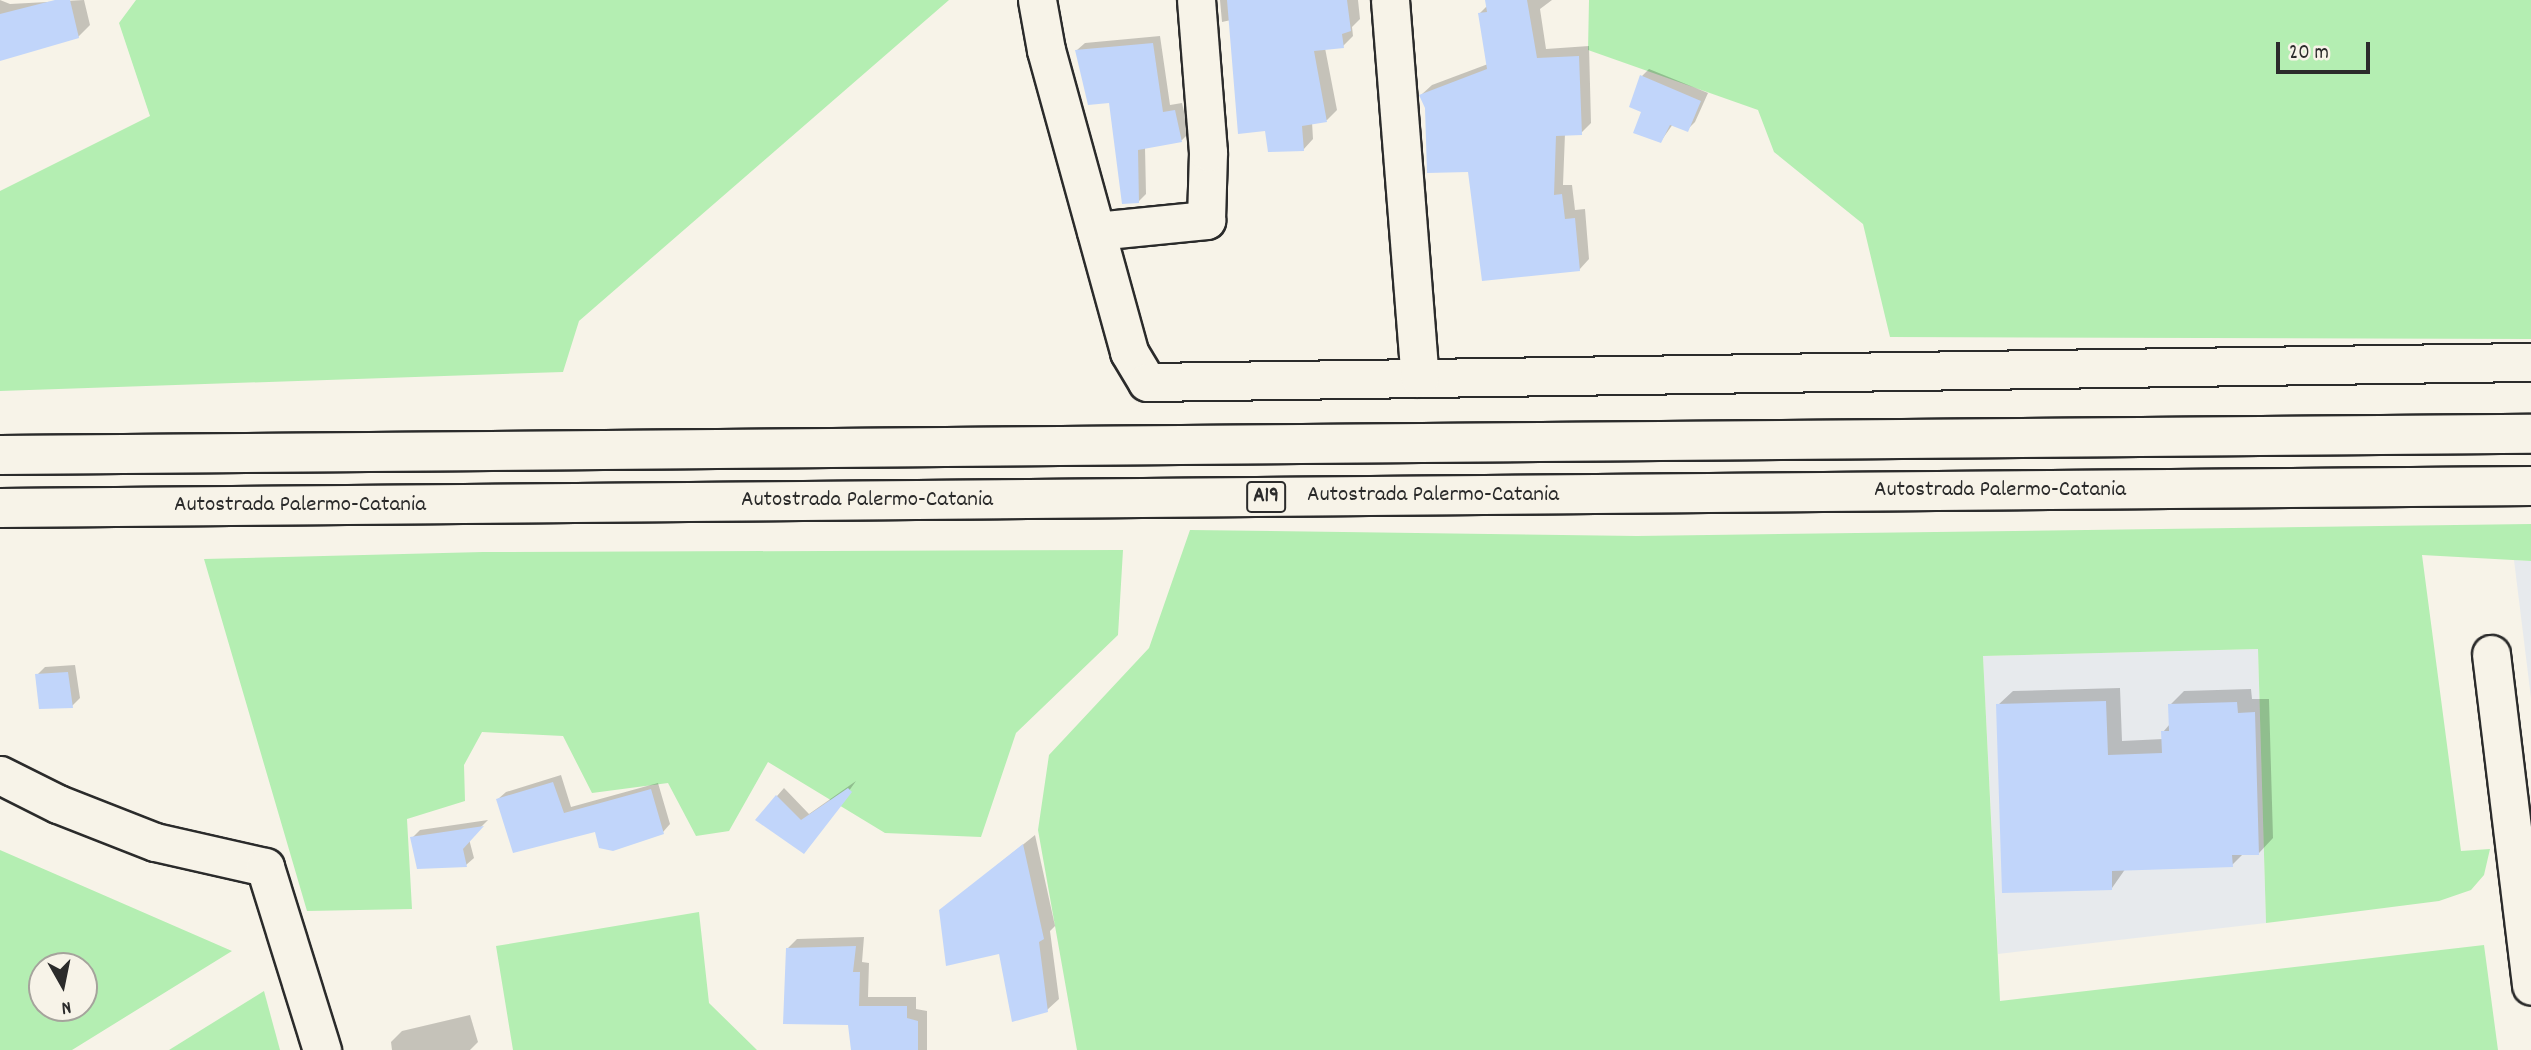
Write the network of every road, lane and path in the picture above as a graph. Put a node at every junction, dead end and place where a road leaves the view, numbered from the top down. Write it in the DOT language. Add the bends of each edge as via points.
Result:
graph roads {
  1 [pos="1037,0"];
  2 [pos="1196,0"];
  3 [pos="1390,0"];
  4 [pos="1096,231"];
  5 [pos="2531,362"];
  6 [pos="1420,378"];
  7 [pos="2531,434"];
  8 [pos="0,455"];
  9 [pos="2531,486"];
  10 [pos="0,508"];
  11 [pos="2491,654"];
  12 [pos="0,775"];
  13 [pos="2531,986"];
  14 [pos="322,1050"];
  1 -- 4 [label="street" via="1046,50"];
  2 -- 4 [label="street" via="1208,152 1206,220"];
  3 -- 6 [label="street"];
  4 -- 6 [label="street" via="1129,352 1147,382"];
  5 -- 6 [label="street"];
  7 -- 8 [label="highway"];
  9 -- 10 [label="highway, Autostrada Palermo-Catania / A19"];
  11 -- 13 [label="street"];
  12 -- 14 [label="street" via="58,804 155,842 265,867"];
}
